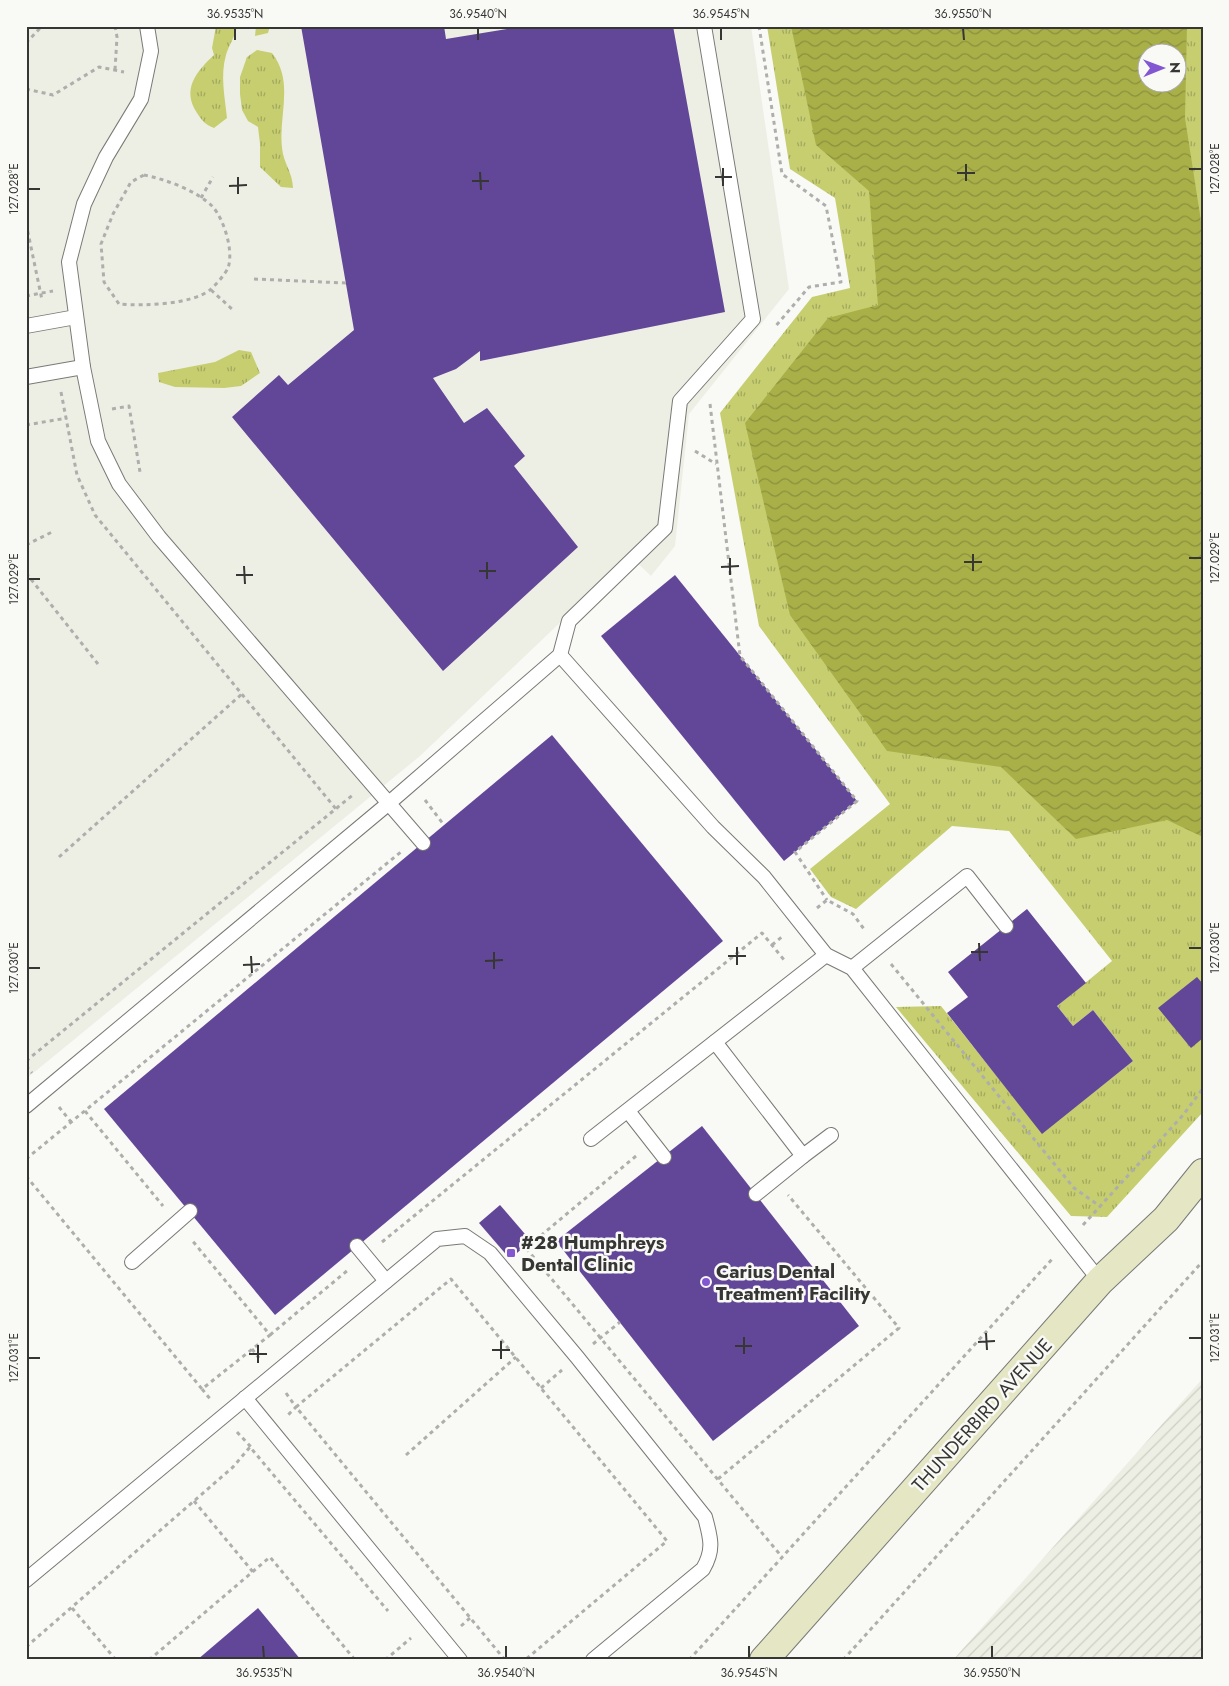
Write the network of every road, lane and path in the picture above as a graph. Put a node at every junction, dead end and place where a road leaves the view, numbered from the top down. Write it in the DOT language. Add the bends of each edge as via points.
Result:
graph roads {
  1 [pos="42,26"];
  2 [pos="115,26"];
  3 [pos="147,26"];
  4 [pos="704,26"];
  5 [pos="759,26"];
  6 [pos="26,43"];
  7 [pos="115,70"];
  8 [pos="146,77"];
  9 [pos="26,89"];
  10 [pos="213,177"];
  11 [pos="201,198"];
  12 [pos="254,279"];
  13 [pos="346,283"];
  14 [pos="211,290"];
  15 [pos="232,309"];
  16 [pos="76,317"];
  17 [pos="26,326"];
  18 [pos="771,332"];
  19 [pos="83,367"];
  20 [pos="26,377"];
  21 [pos="715,398"];
  22 [pos="129,406"];
  23 [pos="140,478"];
  24 [pos="52,532"];
  25 [pos="26,544"];
  26 [pos="26,573"];
  27 [pos="560,655"];
  28 [pos="98,664"];
  29 [pos="243,694"];
  30 [pos="370,781"];
  31 [pos="389,803"];
  32 [pos="420,840"];
  33 [pos="59,857"];
  34 [pos="827,900"];
  35 [pos="801,922"];
  36 [pos="1006,926"];
  37 [pos="772,945"];
  38 [pos="878,947"];
  39 [pos="826,955"];
  40 [pos="852,968"];
  41 [pos="798,977"];
  42 [pos="715,1042"];
  43 [pos="26,1061"];
  44 [pos="1203,1088"];
  45 [pos="26,1106"];
  46 [pos="628,1111"];
  47 [pos="831,1134"];
  48 [pos="592,1140"];
  49 [pos="652,1142"];
  50 [pos="804,1156"];
  51 [pos="664,1157"];
  52 [pos="26,1159"];
  53 [pos="1203,1173"];
  54 [pos="775,1179"];
  55 [pos="756,1194"];
  56 [pos="1101,1207"];
  57 [pos="190,1211"];
  58 [pos="1068,1240"];
  59 [pos="361,1251"];
  60 [pos="1203,1261"];
  61 [pos="132,1262"];
  62 [pos="386,1281"];
  63 [pos="1100,1281"];
  64 [pos="270,1334"];
  65 [pos="516,1357"];
  66 [pos="245,1398"];
  67 [pos="406,1454"];
  68 [pos="718,1480"];
  69 [pos="194,1501"];
  70 [pos="782,1557"];
  71 [pos="253,1572"];
  72 [pos="26,1580"];
  73 [pos="72,1608"];
  74 [pos="392,1615"];
  75 [pos="404,1630"];
  76 [pos="411,1638"];
  77 [pos="416,1644"];
  78 [pos="26,1647"];
  79 [pos="116,1660"];
  80 [pos="149,1660"];
  81 [pos="355,1660"];
  82 [pos="385,1660"];
  83 [pos="460,1660"];
  84 [pos="504,1660"];
  85 [pos="525,1660"];
  86 [pos="593,1660"];
  87 [pos="689,1660"];
  88 [pos="764,1660"];
  89 [pos="843,1660"];
  1 -- 6 [label="path"];
  2 -- 7 [label="path"];
  3 -- 8 [label="lane" via="151,51"];
  4 -- 27 [label="lane" via="753,319 680,401 665,528 569,621"];
  5 -- 18 [label="path" via="782,174 826,206 841,282 809,287"];
  7 -- 8 [label="path"];
  7 -- 9 [label="path" via="99,67 53,95"];
  8 -- 16 [label="lane" via="141,99 106,157 84,204 69,262"];
  10 -- 11 [label="path"];
  11 -- 14 [label="path" via="219,217 229,248 228,268"];
  11 -- 14 [label="path" via="167,179 144,174 131,182 101,244 104,282 119,304 149,306 196,297"];
  12 -- 13 [label="path"];
  14 -- 15 [label="path"];
  16 -- 17 [label="lane"];
  16 -- 19 [label="lane"];
  19 -- 20 [label="lane"];
  19 -- 30 [label="lane" via="98,441 119,484 160,537"];
  21 -- 34 [label="path" via="709,405 740,656 858,801 795,852"];
  22 -- 23 [label="path"];
  24 -- 25 [label="path"];
  26 -- 28 [label="path"];
  27 -- 31 [label="lane"];
  27 -- 35 [label="lane" via="713,827 764,877"];
  29 -- 33 [label="path"];
  30 -- 31 [label="lane"];
  30 -- 43 [label="path"];
  31 -- 32 [label="lane"];
  31 -- 45 [label="lane"];
  32 -- 52 [label="path"];
  34 -- 35 [label="path"];
  34 -- 38 [label="path" via="853,914"];
  35 -- 37 [label="path"];
  35 -- 39 [label="lane"];
  36 -- 38 [label="lane" via="967,876"];
  37 -- 41 [label="path"];
  37 -- 59 [label="path" via="762,933"];
  38 -- 40 [label="lane"];
  38 -- 56 [label="path" via="1074,1188"];
  39 -- 40 [label="lane"];
  39 -- 41 [label="lane"];
  40 -- 58 [label="lane"];
  41 -- 42 [label="lane"];
  42 -- 46 [label="lane"];
  42 -- 50 [label="lane"];
  44 -- 56 [label="path"];
  46 -- 48 [label="lane"];
  46 -- 49 [label="lane"];
  47 -- 50 [label="lane"];
  49 -- 51 [label="lane"];
  49 -- 68 [label="path" via="526,1248"];
  50 -- 54 [label="lane"];
  53 -- 63 [label="main road, THUNDERBIRD AVENUE" via="1166,1219"];
  54 -- 55 [label="lane"];
  54 -- 68 [label="path" via="899,1328"];
  56 -- 58 [label="path"];
  57 -- 61 [label="lane"];
  58 -- 63 [label="lane"];
  58 -- 70 [label="path" via="1030,1286"];
  59 -- 62 [label="lane"];
  59 -- 64 [label="path"];
  60 -- 89 [label="path"];
  62 -- 66 [label="lane"];
  62 -- 86 [label="lane" via="437,1239 465,1236 490,1253 705,1518 711,1555 703,1569"];
  63 -- 88 [label="main road, THUNDERBIRD AVENUE"];
  65 -- 67 [label="path"];
  65 -- 84 [label="path" via="451,1279 296,1407"];
  65 -- 85 [label="path" via="667,1541"];
  66 -- 72 [label="lane"];
  66 -- 83 [label="lane"];
  68 -- 70 [label="path"];
  69 -- 71 [label="path"];
  69 -- 73 [label="path"];
  69 -- 74 [label="path" via="250,1448"];
  70 -- 87 [label="path"];
  71 -- 80 [label="path"];
  71 -- 81 [label="path" via="270,1557"];
  73 -- 78 [label="path"];
  73 -- 79 [label="path"];
  75 -- 76 [label="path"];
  76 -- 77 [label="path"];
  76 -- 82 [label="path"];
}
